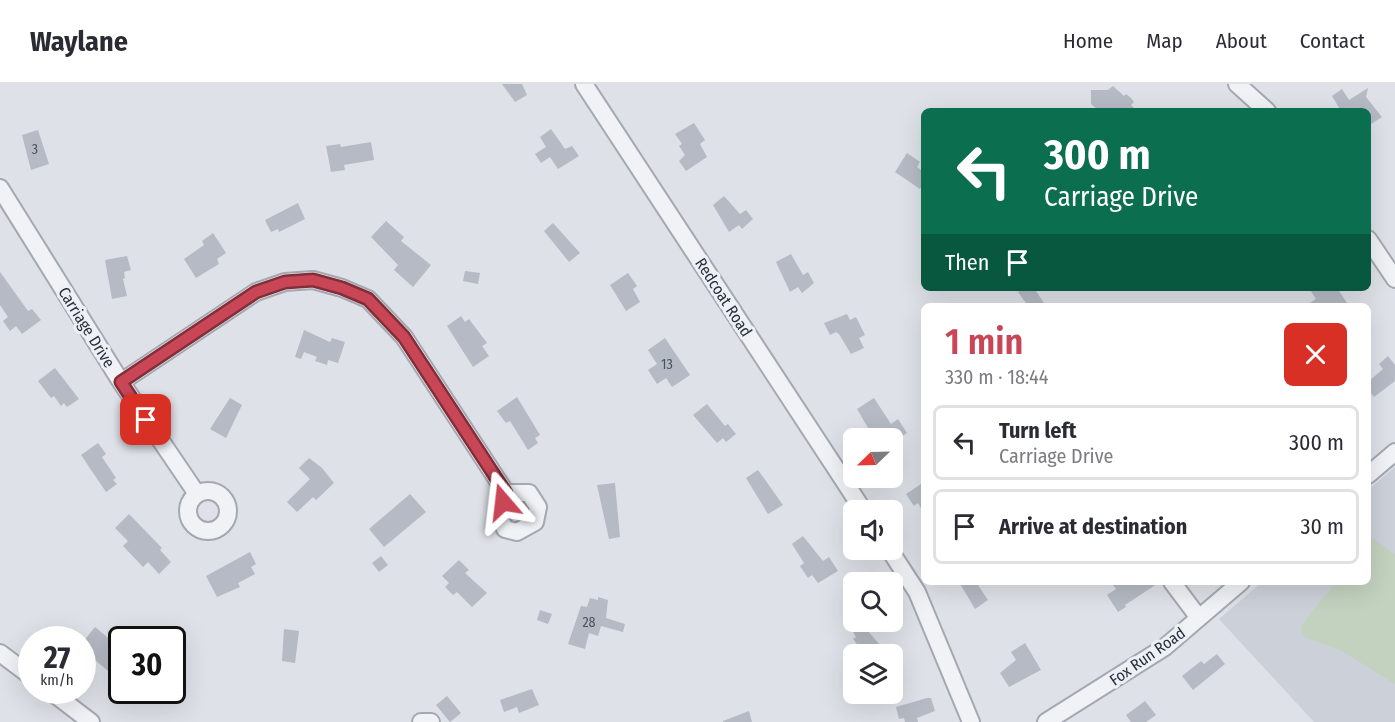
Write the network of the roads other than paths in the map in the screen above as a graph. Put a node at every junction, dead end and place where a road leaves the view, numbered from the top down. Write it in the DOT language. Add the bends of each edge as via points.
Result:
graph roads {
  1 [pos="584,84"];
  2 [pos="1238,84"];
  3 [pos="1264,108"];
  4 [pos="0,188"];
  5 [pos="1371,243"];
  6 [pos="1395,279"];
  7 [pos="121,382"];
  8 [pos="1395,452"];
  9 [pos="1371,472"];
  10 [pos="506,493"];
  11 [pos="196,494"];
  12 [pos="856,500"];
  13 [pos="896,560"];
  14 [pos="1174,585"];
  15 [pos="1237,585"];
  16 [pos="1198,618"];
  17 [pos="0,653"];
  18 [pos="18,666"];
  19 [pos="67,704"];
  20 [pos="91,722"];
  21 [pos="421,722"];
  22 [pos="431,722"];
  23 [pos="971,722"];
  24 [pos="1046,722"];
  1 -- 12 [label="street, Redcoat Road"];
  2 -- 3 [label="street"];
  4 -- 7 [label="street, Carriage Drive"];
  5 -- 6 [label="street"];
  7 -- 10 [label="street" via="256,292 285,282 313,280 342,288 368,299 404,337"];
  7 -- 11 [label="street, Carriage Drive"];
  8 -- 9 [label="street"];
  13 -- 23 [label="street" via="917,592"];
  14 -- 16 [label="street"];
  15 -- 16 [label="street, Fox Run Road"];
  16 -- 24 [label="street, Fox Run Road" via="1165,647"];
  17 -- 18 [label="street"];
  19 -- 20 [label="street"];
  21 -- 22 [label="street"];
}
